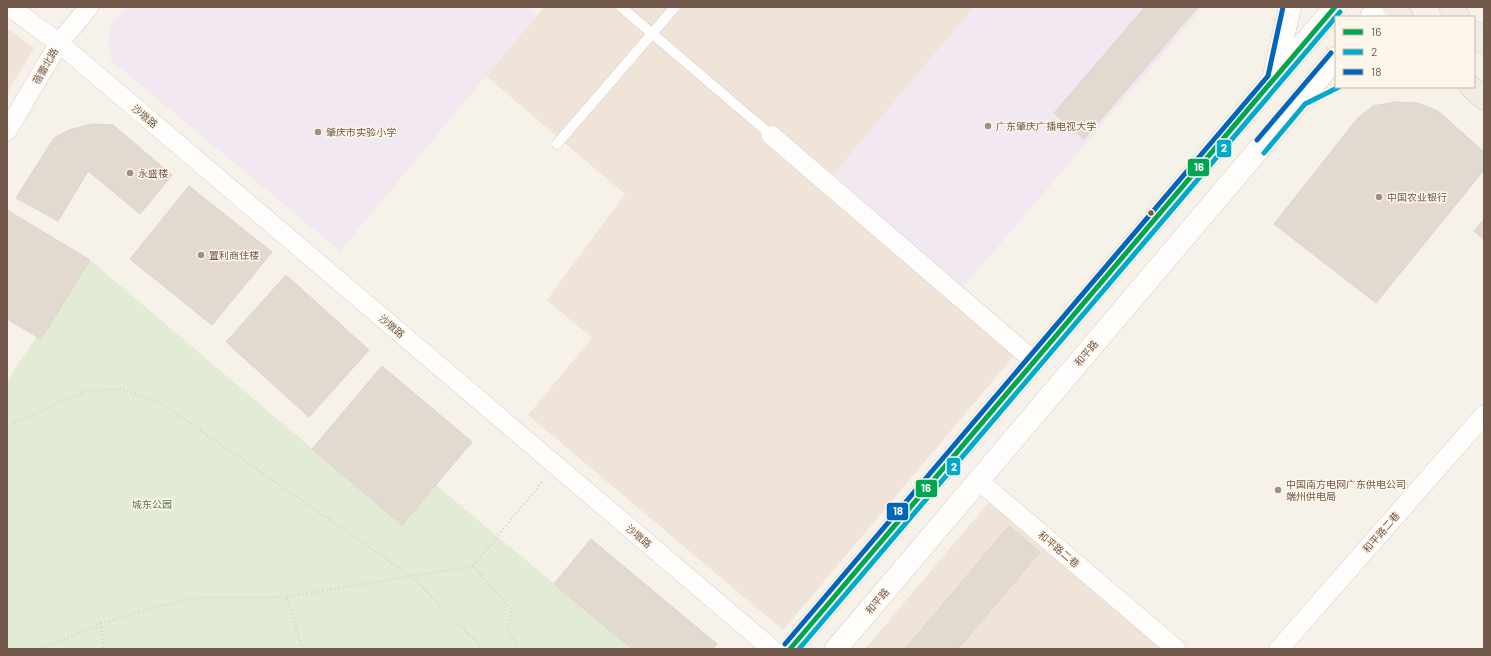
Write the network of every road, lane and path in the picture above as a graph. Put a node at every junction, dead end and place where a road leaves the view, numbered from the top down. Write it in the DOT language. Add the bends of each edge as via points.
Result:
graph roads {
  1 [pos="10,7"];
  2 [pos="89,7"];
  3 [pos="620,7"];
  4 [pos="675,7"];
  5 [pos="1290,7"];
  6 [pos="1335,7"];
  7 [pos="1380,7"];
  8 [pos="1392,7"];
  9 [pos="1450,7"];
  10 [pos="1372,16"];
  11 [pos="1401,16"];
  12 [pos="1458,16"];
  13 [pos="1475,33"];
  14 [pos="652,34"];
  15 [pos="58,43"];
  16 [pos="1484,43"];
  17 [pos="1335,59"];
  18 [pos="1274,79"];
  19 [pos="1335,81"];
  20 [pos="1301,98"];
  21 [pos="7,131"];
  22 [pos="771,135"];
  23 [pos="557,144"];
  24 [pos="1034,362"];
  25 [pos="1484,415"];
  26 [pos="7,426"];
  27 [pos="556,466"];
  28 [pos="978,480"];
  29 [pos="473,566"];
  30 [pos="411,576"];
  31 [pos="286,597"];
  32 [pos="100,623"];
  33 [pos="42,649"];
  34 [pos="103,649"];
  35 [pos="303,649"];
  36 [pos="480,649"];
  37 [pos="519,649"];
  38 [pos="772,649"];
  39 [pos="790,649"];
  40 [pos="836,649"];
  41 [pos="1176,649"];
  42 [pos="1279,649"];
  1 -- 15 [label="street, 沙墩路"];
  2 -- 15 [label="street, 蓓蕾北路"];
  3 -- 14 [label="lane"];
  4 -- 14 [label="lane"];
  5 -- 18 [label="main road"];
  6 -- 18 [label="main road"];
  7 -- 10 [label="main road"];
  8 -- 11 [label="main road"];
  9 -- 12 [label="main road"];
  13 -- 16 [label="main road"];
  14 -- 22 [label="lane"];
  14 -- 23 [label="lane"];
  15 -- 21 [label="street, 蓓蕾北路"];
  15 -- 27 [label="street, 沙墩路"];
  17 -- 20 [label="main road, 和平路"];
  18 -- 24 [label="main road"];
  19 -- 20 [label="main road"];
  20 -- 28 [label="main road, 和平路"];
  22 -- 24 [label="street"];
  24 -- 39 [label="main road"];
  25 -- 42 [label="street, 和平路二巷"];
  26 -- 30 [label="path" via="86,391 122,389 158,401"];
  27 -- 29 [label="path"];
  27 -- 38 [label="street, 沙墩路"];
  28 -- 40 [label="main road, 和平路"];
  28 -- 41 [label="street, 和平路二巷"];
  29 -- 30 [label="path"];
  29 -- 37 [label="path" via="512,611 508,629"];
  30 -- 31 [label="path"];
  30 -- 36 [label="path" via="481,646"];
  31 -- 32 [label="path" via="190,598"];
  31 -- 35 [label="path"];
  32 -- 33 [label="path"];
  32 -- 34 [label="path"];
}
